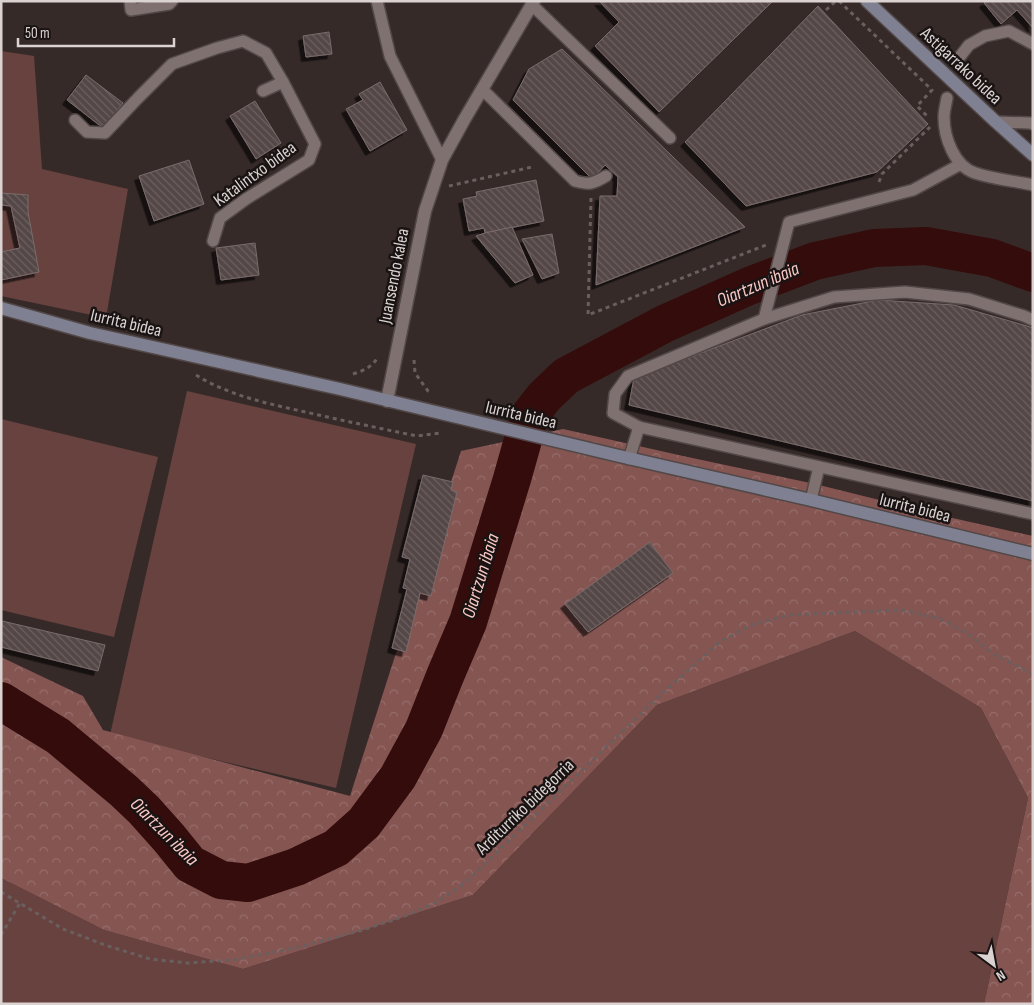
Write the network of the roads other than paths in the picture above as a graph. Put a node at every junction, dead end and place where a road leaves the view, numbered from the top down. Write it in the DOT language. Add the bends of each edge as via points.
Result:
graph roads {
  1 [pos="130,1"];
  2 [pos="172,1"];
  3 [pos="377,1"];
  4 [pos="866,1"];
  5 [pos="533,3"];
  6 [pos="1033,44"];
  7 [pos="958,60"];
  8 [pos="283,82"];
  9 [pos="482,90"];
  10 [pos="263,91"];
  11 [pos="947,98"];
  12 [pos="75,120"];
  13 [pos="996,122"];
  14 [pos="1033,124"];
  15 [pos="670,138"];
  16 [pos="1033,155"];
  17 [pos="442,160"];
  18 [pos="961,164"];
  19 [pos="606,176"];
  20 [pos="1033,185"];
  21 [pos="213,241"];
  22 [pos="1,308"];
  23 [pos="764,318"];
  24 [pos="1033,320"];
  25 [pos="387,401"];
  26 [pos="639,427"];
  27 [pos="629,458"];
  28 [pos="819,466"];
  29 [pos="810,500"];
  30 [pos="1033,514"];
  31 [pos="1033,554"];
  1 -- 2 [label="lane" via="131,10"];
  3 -- 17 [label="lane" via="390,56"];
  4 -- 13 [label="street, Astigarrako bidea"];
  5 -- 9 [label="street, Juansendo kalea"];
  5 -- 15 [label="lane"];
  6 -- 7 [label="lane" via="1009,31 985,36 969,45"];
  8 -- 10 [label="lane"];
  8 -- 12 [label="lane, Katalintxo bidea" via="266,53 244,42 172,64 104,133 87,132"];
  8 -- 21 [label="lane, Katalintxo bidea" via="315,144 310,160 220,218"];
  9 -- 17 [label="street, Juansendo kalea"];
  9 -- 19 [label="lane" via="575,181 586,184"];
  11 -- 18 [label="lane" via="946,135"];
  13 -- 14 [label="lane"];
  13 -- 16 [label="street, Astigarrako bidea"];
  17 -- 25 [label="street, Juansendo kalea" via="425,211"];
  18 -- 20 [label="lane" via="973,172"];
  18 -- 23 [label="lane" via="913,190 789,222"];
  22 -- 25 [label="street, Iurrita bidea" via="90,333"];
  23 -- 24 [label="lane" via="834,297 906,292 969,299"];
  23 -- 26 [label="lane" via="628,376 615,394 613,412"];
  25 -- 27 [label="street, Iurrita bidea"];
  26 -- 27 [label="lane"];
  26 -- 28 [label="lane"];
  27 -- 29 [label="street, Iurrita bidea"];
  28 -- 29 [label="lane"];
  28 -- 30 [label="lane"];
  29 -- 31 [label="street, Iurrita bidea"];
}
